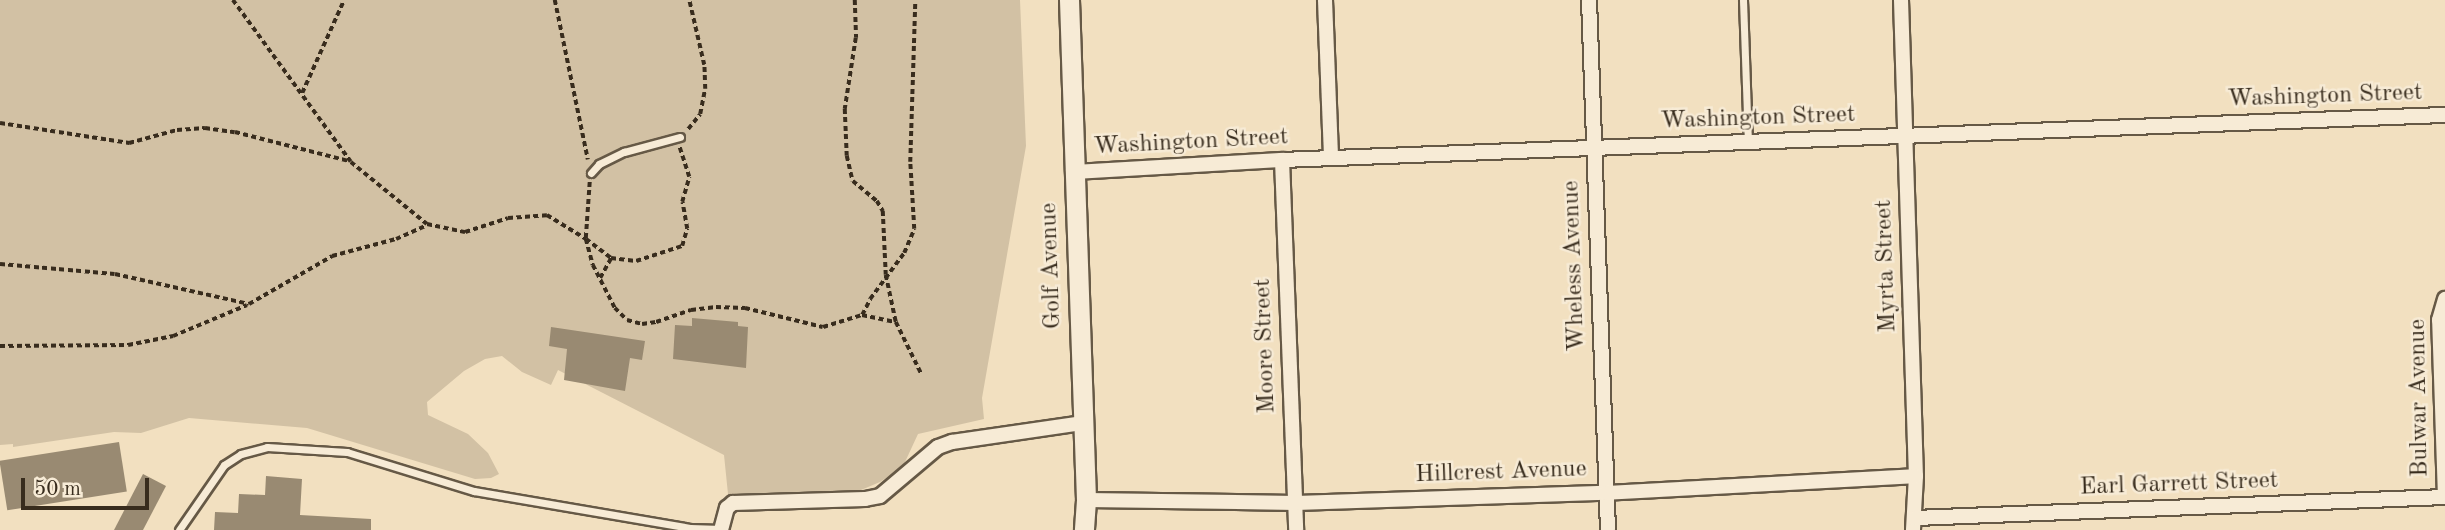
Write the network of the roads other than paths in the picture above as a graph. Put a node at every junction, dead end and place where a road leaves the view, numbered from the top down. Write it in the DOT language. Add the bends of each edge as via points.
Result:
graph roads {
  1 [pos="1069,0"];
  2 [pos="1325,0"];
  3 [pos="1589,0"];
  4 [pos="1743,0"];
  5 [pos="1901,0"];
  6 [pos="2445,115"];
  7 [pos="1905,135"];
  8 [pos="680,136"];
  9 [pos="1748,142"];
  10 [pos="1595,148"];
  11 [pos="1331,158"];
  12 [pos="1282,160"];
  13 [pos="1073,172"];
  14 [pos="591,173"];
  15 [pos="2445,299"];
  16 [pos="1082,423"];
  17 [pos="1916,476"];
  18 [pos="1605,493"];
  19 [pos="2445,497"];
  20 [pos="1086,500"];
  21 [pos="1296,503"];
  22 [pos="1914,524"];
  23 [pos="721,529"];
  24 [pos="180,530"];
  25 [pos="1084,530"];
  26 [pos="1296,530"];
  27 [pos="1608,530"];
  1 -- 13 [label="main road, Golf Avenue"];
  2 -- 11 [label="street"];
  3 -- 10 [label="street, Wheless Avenue"];
  4 -- 9 [label="lane"];
  5 -- 7 [label="street, Myrta Street"];
  6 -- 7 [label="street, Washington Street"];
  7 -- 9 [label="street, Washington Street"];
  7 -- 17 [label="street, Myrta Street"];
  8 -- 14 [label="lane" via="624,152"];
  9 -- 10 [label="street, Washington Street"];
  10 -- 11 [label="street, Washington Street"];
  10 -- 18 [label="street, Wheless Avenue"];
  11 -- 12 [label="street, Washington Street"];
  12 -- 13 [label="street, Washington Street"];
  12 -- 21 [label="street, Moore Street"];
  13 -- 16 [label="main road, Golf Avenue"];
  15 -- 19 [label="street, Bulwar Avenue" via="2439,320"];
  16 -- 20 [label="main road, Golf Avenue"];
  16 -- 23 [label="street" via="938,447 880,496 733,503"];
  17 -- 18 [label="street, Hillcrest Avenue"];
  17 -- 22 [label="street, Myrta Street"];
  18 -- 21 [label="street, Hillcrest Avenue"];
  18 -- 27 [label="street, Wheless Avenue"];
  19 -- 22 [label="street, Earl Garrett Street"];
  20 -- 21 [label="street, Hillcrest Avenue"];
  20 -- 25 [label="main road, Golf Avenue"];
  21 -- 26 [label="street, Moore Street"];
  23 -- 24 [label="lane" via="690,528 474,491 347,452 267,447 241,454 224,465"];
}
